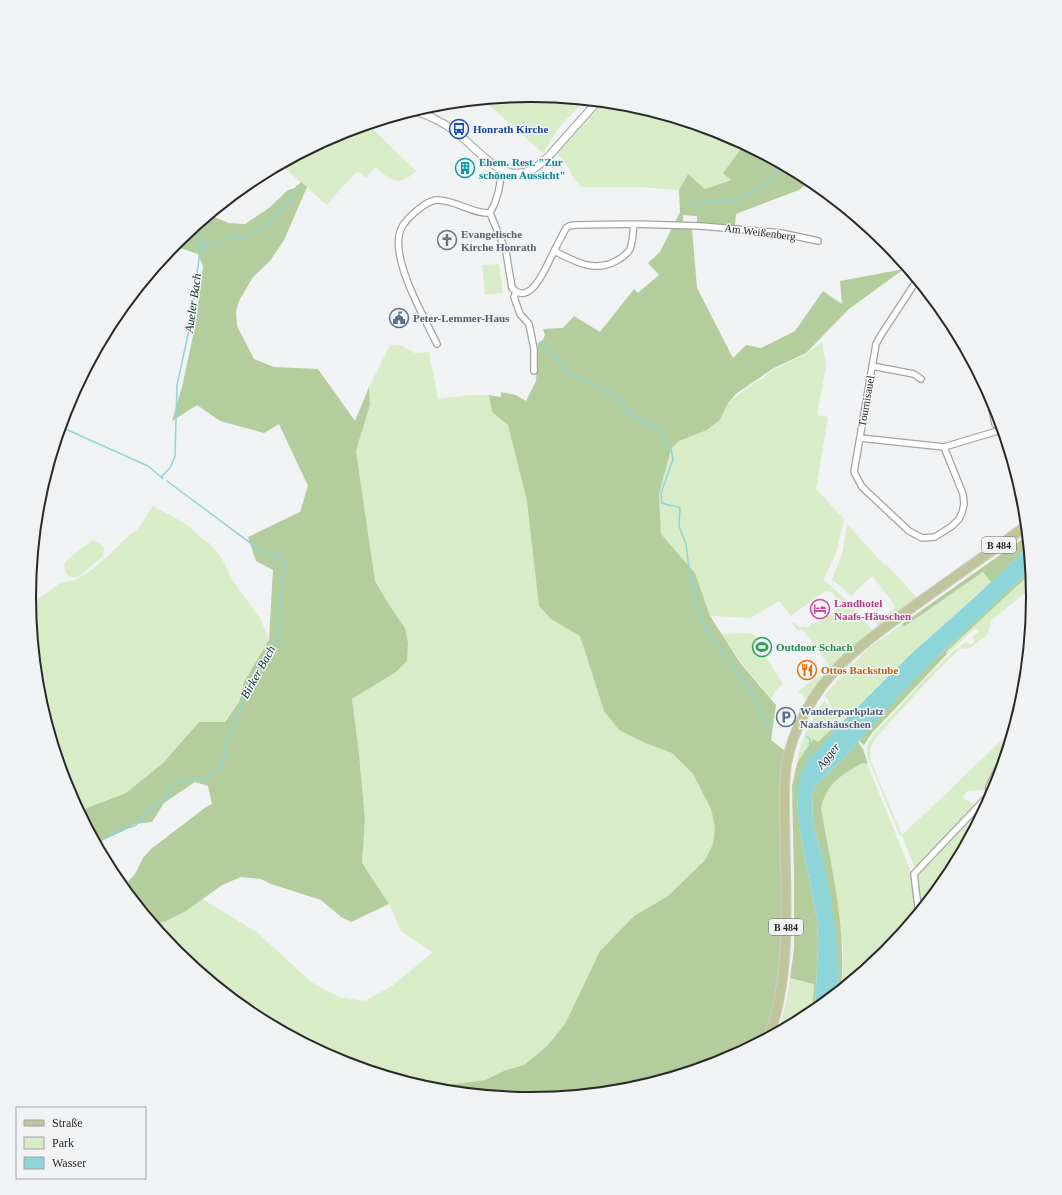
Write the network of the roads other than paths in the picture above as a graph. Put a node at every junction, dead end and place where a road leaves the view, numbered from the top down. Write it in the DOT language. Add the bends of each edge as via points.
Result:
graph roads {
  1 [pos="593,107"];
  2 [pos="423,115"];
  3 [pos="501,169"];
  4 [pos="490,213"];
  5 [pos="634,224"];
  6 [pos="818,241"];
  7 [pos="554,252"];
  8 [pos="914,284"];
  9 [pos="516,292"];
  10 [pos="437,344"];
  11 [pos="872,366"];
  12 [pos="534,371"];
  13 [pos="921,379"];
  14 [pos="997,431"];
  15 [pos="860,438"];
  16 [pos="944,447"];
  17 [pos="1021,529"];
  18 [pos="978,809"];
  19 [pos="919,904"];
  20 [pos="771,1030"];
  1 -- 3 [label="street" via="535,168 518,173"];
  2 -- 3 [label="street" via="454,130 487,161"];
  3 -- 4 [label="street" via="500,187"];
  4 -- 9 [label="street" via="506,252 512,288"];
  4 -- 10 [label="street" via="481,213 447,201 434,200 415,212 400,230 400,256 409,287"];
  5 -- 6 [label="street, Am Weißenberg" via="701,226 781,233"];
  5 -- 7 [label="street, Am Weißenberg" via="569,226 562,234"];
  5 -- 7 [label="street" via="632,241 626,254 610,264 587,266"];
  7 -- 9 [label="street" via="533,288 521,294"];
  8 -- 11 [label="street, Tournisauel" via="876,344"];
  9 -- 12 [label="street" via="514,297 520,314 529,324 534,349"];
  11 -- 13 [label="street" via="914,374"];
  11 -- 15 [label="street, Tournisauel"];
  14 -- 16 [label="street, Tournisauel"];
  15 -- 16 [label="street, Tournisauel"];
  15 -- 16 [label="street" via="854,472 857,480 909,531 922,538 941,534 959,519 962,513 962,494"];
  17 -- 20 [label="main road, B 484" via="859,648 831,675 800,723 786,766 786,950 781,991"];
  18 -- 19 [label="street" via="914,874"];
}
